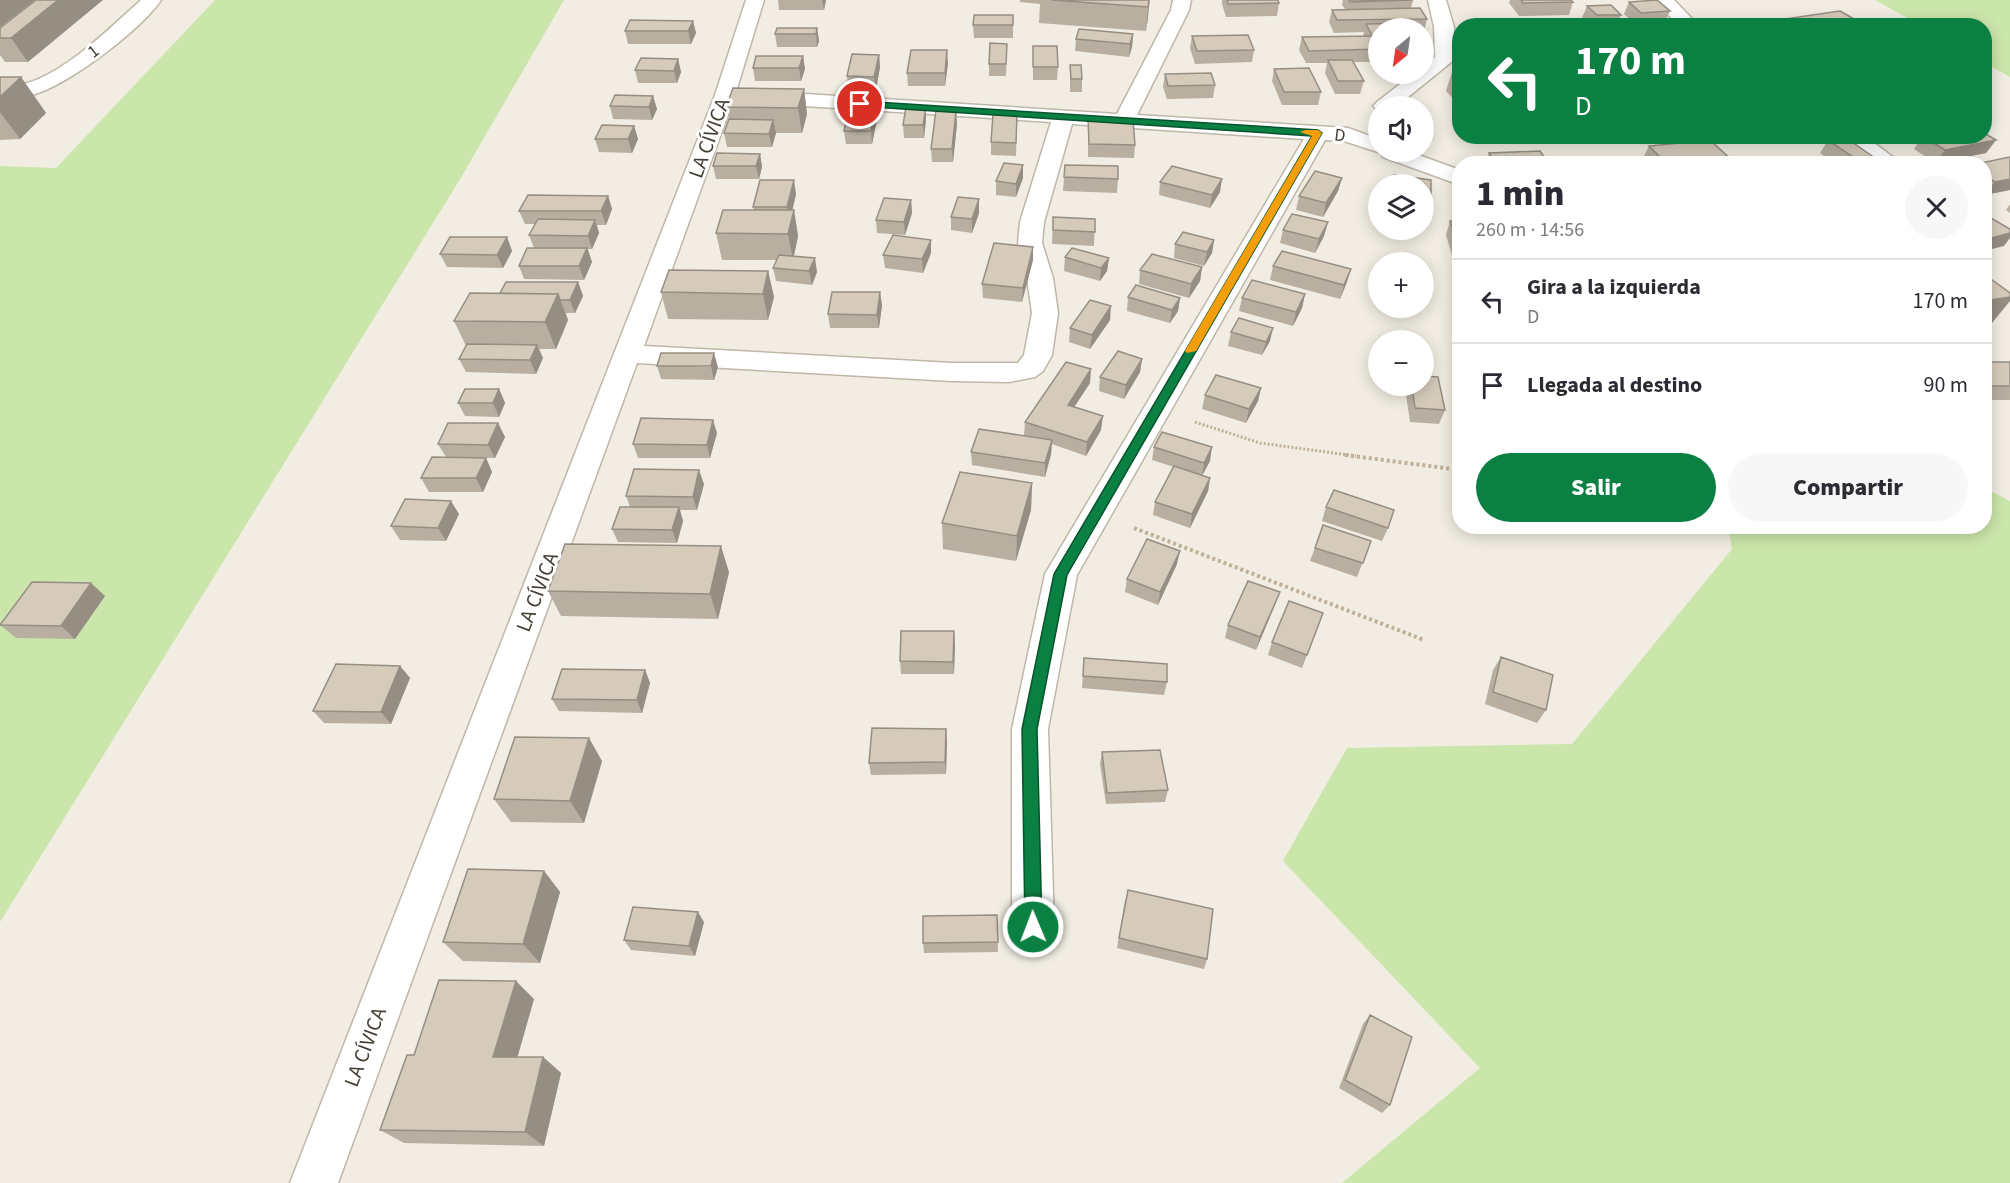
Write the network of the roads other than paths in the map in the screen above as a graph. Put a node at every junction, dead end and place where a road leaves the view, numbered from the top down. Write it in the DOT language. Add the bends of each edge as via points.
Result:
graph roads {
  1 [pos="152,0"];
  2 [pos="755,0"];
  3 [pos="1182,0"];
  4 [pos="1437,0"];
  5 [pos="1663,0"];
  6 [pos="1682,18"];
  7 [pos="1452,59"];
  8 [pos="0,90"];
  9 [pos="725,95"];
  10 [pos="1400,96"];
  11 [pos="1063,118"];
  12 [pos="1368,118"];
  13 [pos="1123,122"];
  14 [pos="1318,133"];
  15 [pos="1861,144"];
  16 [pos="1879,156"];
  17 [pos="1418,162"];
  18 [pos="1452,175"];
  19 [pos="627,354"];
  20 [pos="1033,927"];
  21 [pos="314,1183"];
  1 -- 8 [label="street, 1" via="71,68 26,91"];
  2 -- 9 [label="street, LA CÍVICA"];
  3 -- 13 [label="street"];
  4 -- 7 [label="street"];
  5 -- 6 [label="street"];
  7 -- 10 [label="street"];
  9 -- 11 [label="street, D"];
  9 -- 19 [label="street, LA CÍVICA"];
  11 -- 13 [label="street, D"];
  11 -- 19 [label="street" via="1032,222 1030,243 1045,313 1038,355 1025,370 952,372"];
  12 -- 14 [label="street, D"];
  13 -- 14 [label="street, D"];
  14 -- 20 [label="street" via="1061,574 1030,729"];
  15 -- 16 [label="street"];
  17 -- 18 [label="street"];
  19 -- 21 [label="street, LA CÍVICA"];
}
